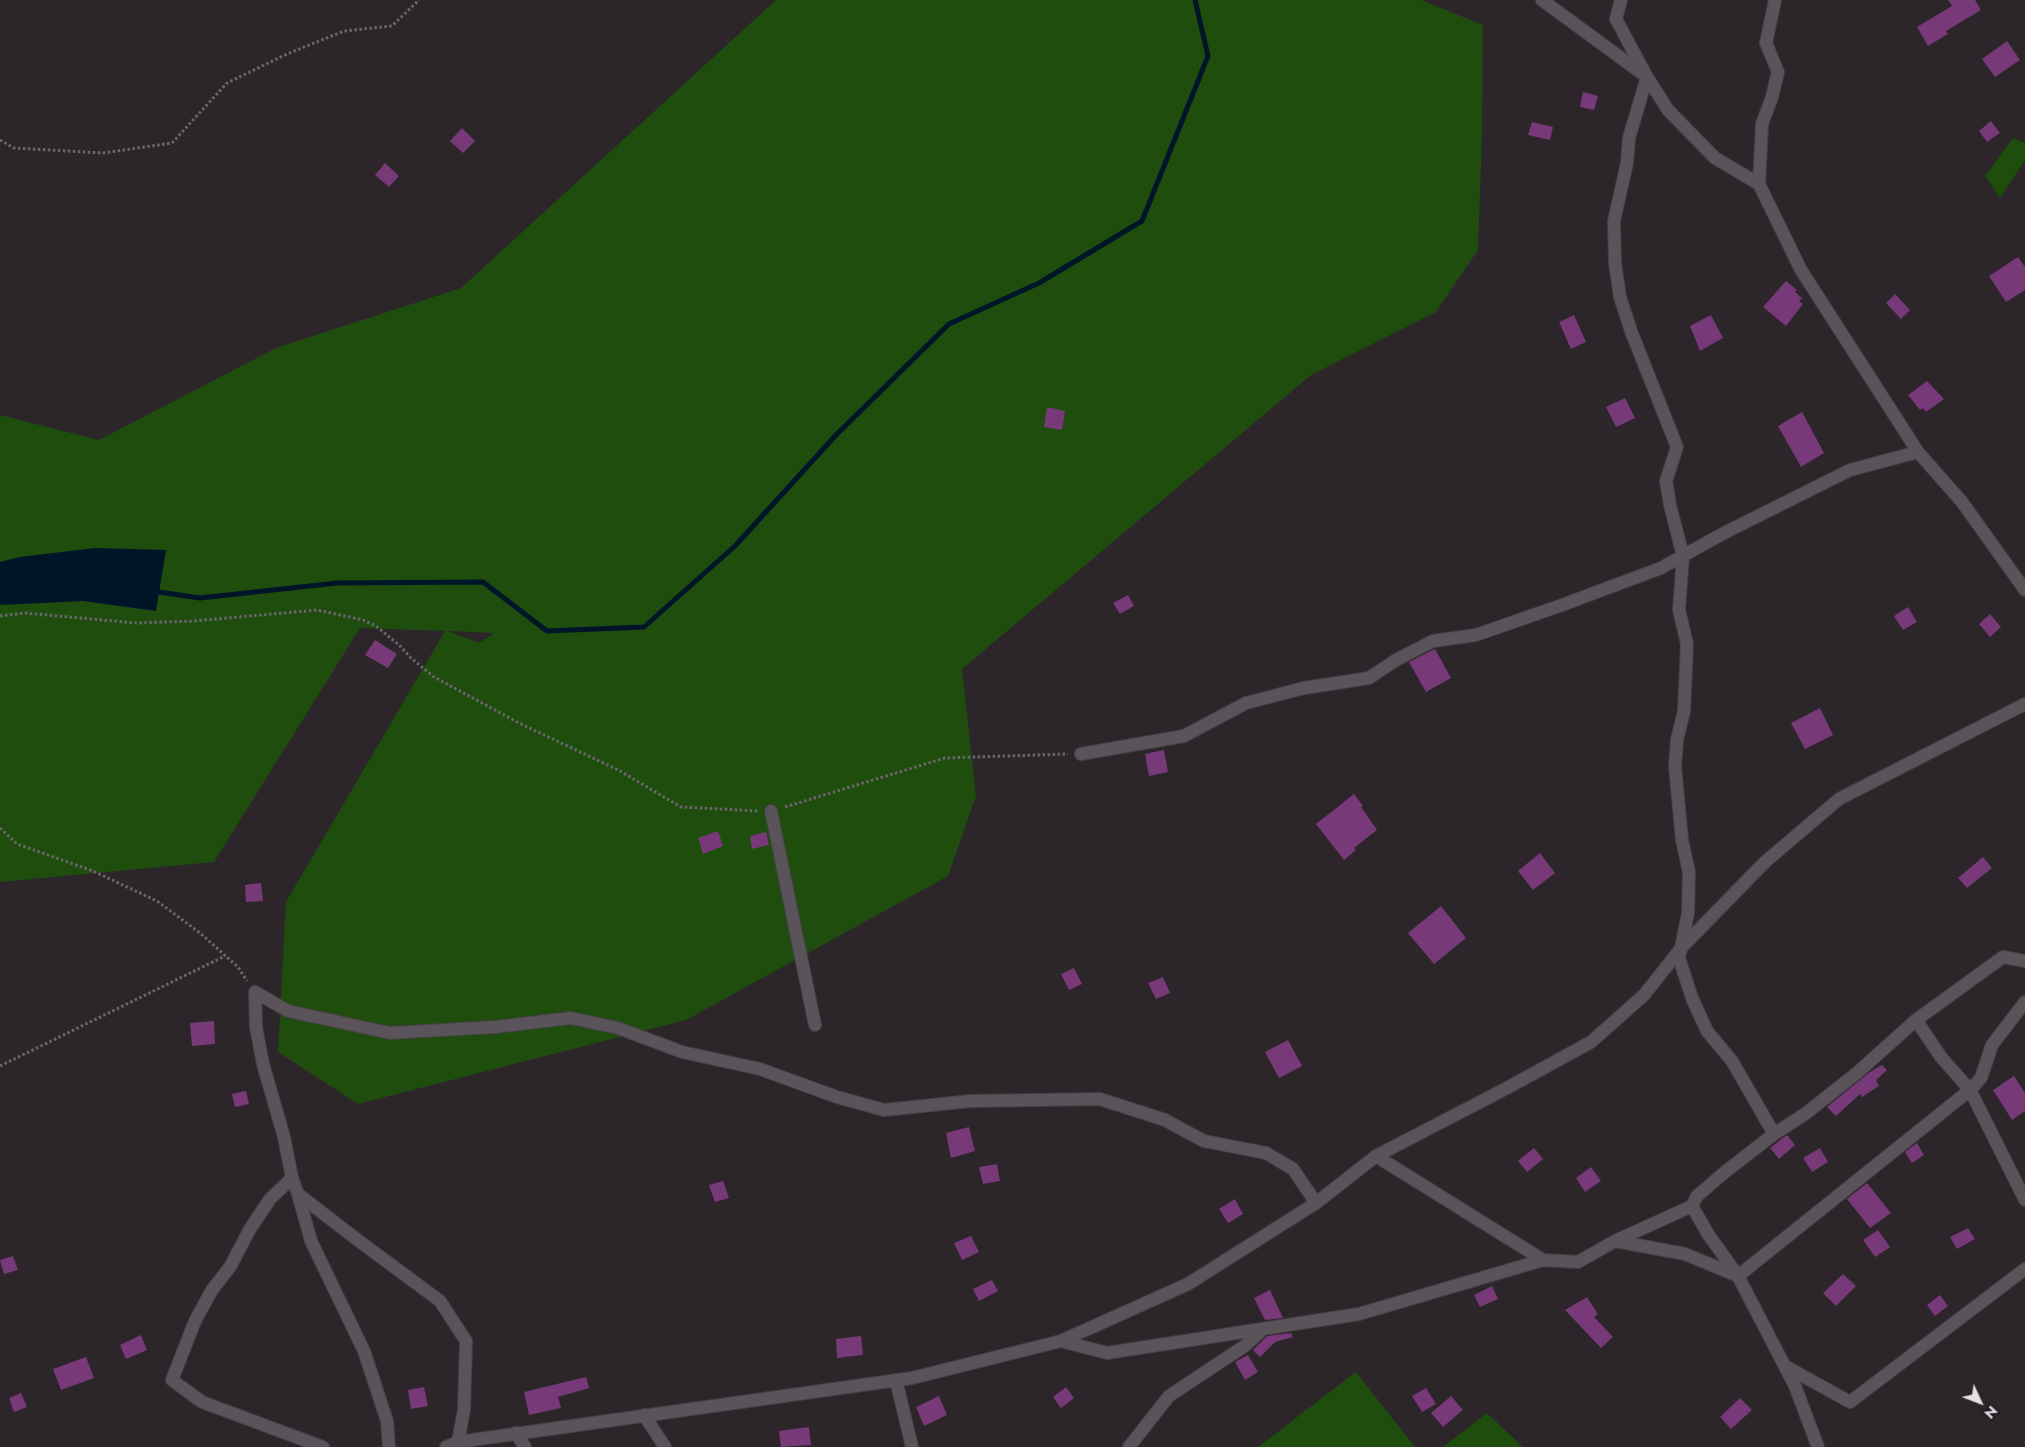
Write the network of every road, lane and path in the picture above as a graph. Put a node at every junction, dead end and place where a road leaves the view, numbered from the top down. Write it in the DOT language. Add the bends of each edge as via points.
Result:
graph roads {
  1 [pos="419,0"];
  2 [pos="1542,0"];
  3 [pos="1621,0"];
  4 [pos="1775,0"];
  5 [pos="1647,77"];
  6 [pos="0,140"];
  7 [pos="1759,184"];
  8 [pos="1918,452"];
  9 [pos="1683,556"];
  10 [pos="2025,590"];
  11 [pos="0,616"];
  12 [pos="2025,704"];
  13 [pos="1081,754"];
  14 [pos="771,811"];
  15 [pos="0,828"];
  16 [pos="1682,947"];
  17 [pos="225,956"];
  18 [pos="2025,961"];
  19 [pos="255,992"];
  20 [pos="2025,1002"];
  21 [pos="1916,1020"];
  22 [pos="816,1024"];
  23 [pos="0,1066"];
  24 [pos="1970,1090"];
  25 [pos="1774,1134"];
  26 [pos="1376,1156"];
  27 [pos="292,1178"];
  28 [pos="298,1194"];
  29 [pos="2025,1200"];
  30 [pos="1316,1203"];
  31 [pos="1692,1206"];
  32 [pos="1616,1241"];
  33 [pos="1543,1260"];
  34 [pos="2025,1269"];
  35 [pos="1738,1276"];
  36 [pos="1263,1329"];
  37 [pos="1061,1341"];
  38 [pos="1785,1366"];
  39 [pos="896,1380"];
  40 [pos="644,1415"];
  41 [pos="516,1433"];
  42 [pos="452,1444"];
  43 [pos="322,1447"];
  44 [pos="389,1447"];
  45 [pos="525,1447"];
  46 [pos="665,1447"];
  47 [pos="912,1447"];
  48 [pos="1129,1447"];
  49 [pos="1818,1447"];
  1 -- 6 [label="path" via="392,26 344,31 227,83 172,143 103,153 14,148"];
  2 -- 5 [label="street"];
  3 -- 5 [label="street" via="1616,19"];
  4 -- 7 [label="street" via="1766,43 1778,72 1762,124"];
  5 -- 7 [label="street" via="1668,110 1715,158"];
  5 -- 9 [label="street" via="1629,138 1614,221 1615,263 1620,297 1631,331 1677,448 1666,481"];
  7 -- 8 [label="street" via="1801,270"];
  8 -- 9 [label="street" via="1850,470"];
  8 -- 10 [label="street" via="1962,502"];
  9 -- 13 [label="street" via="1662,568 1510,623 1476,634 1432,641 1369,678 1304,688 1246,703 1184,736"];
  9 -- 16 [label="street" via="1680,610 1687,644 1684,711 1675,766 1688,872 1688,914"];
  11 -- 14 [label="path" via="25,613 136,622 194,621 317,610 363,620 376,626 434,677 517,722 620,771 681,807"];
  12 -- 16 [label="street" via="1839,799 1765,862"];
  13 -- 14 [label="path" via="945,758"];
  14 -- 22 [label="street"];
  15 -- 17 [label="path" via="17,844 94,871 157,901 200,932"];
  16 -- 25 [label="street" via="1679,958 1707,1031 1732,1061"];
  16 -- 26 [label="street" via="1644,995 1592,1042"];
  17 -- 19 [label="path" via="238,967"];
  17 -- 23 [label="path"];
  18 -- 21 [label="street" via="2004,957"];
  19 -- 27 [label="street" via="256,1027 263,1064"];
  19 -- 30 [label="street" via="288,1011 390,1033 496,1027 571,1018 618,1028 682,1052 760,1069 884,1110 971,1101 1100,1099 1165,1120 1204,1141 1266,1154 1293,1169"];
  20 -- 24 [label="street" via="1992,1045 1981,1078"];
  21 -- 24 [label="street" via="1941,1057"];
  21 -- 25 [label="street" via="1857,1073"];
  24 -- 29 [label="street"];
  24 -- 35 [label="street"];
  25 -- 31 [label="street" via="1697,1196"];
  26 -- 30 [label="street"];
  26 -- 33 [label="street"];
  27 -- 28 [label="street"];
  27 -- 43 [label="street" via="270,1199 230,1268 212,1290 195,1321 172,1380 202,1402"];
  28 -- 42 [label="street" via="440,1301 466,1341 464,1410"];
  28 -- 44 [label="street" via="312,1242 364,1351 387,1421"];
  30 -- 37 [label="street" via="1188,1284"];
  31 -- 32 [label="street"];
  31 -- 35 [label="street"];
  32 -- 33 [label="street" via="1578,1262"];
  32 -- 35 [label="street" via="1685,1254"];
  33 -- 36 [label="street" via="1359,1314"];
  34 -- 38 [label="street" via="1850,1402"];
  35 -- 38 [label="street"];
  36 -- 37 [label="street" via="1107,1353"];
  36 -- 48 [label="street" via="1246,1345 1169,1396"];
  37 -- 39 [label="street"];
  38 -- 49 [label="street"];
  39 -- 40 [label="street"];
  39 -- 47 [label="street"];
  40 -- 41 [label="street"];
  40 -- 46 [label="street"];
  41 -- 42 [label="street"];
  41 -- 45 [label="street"];
}
